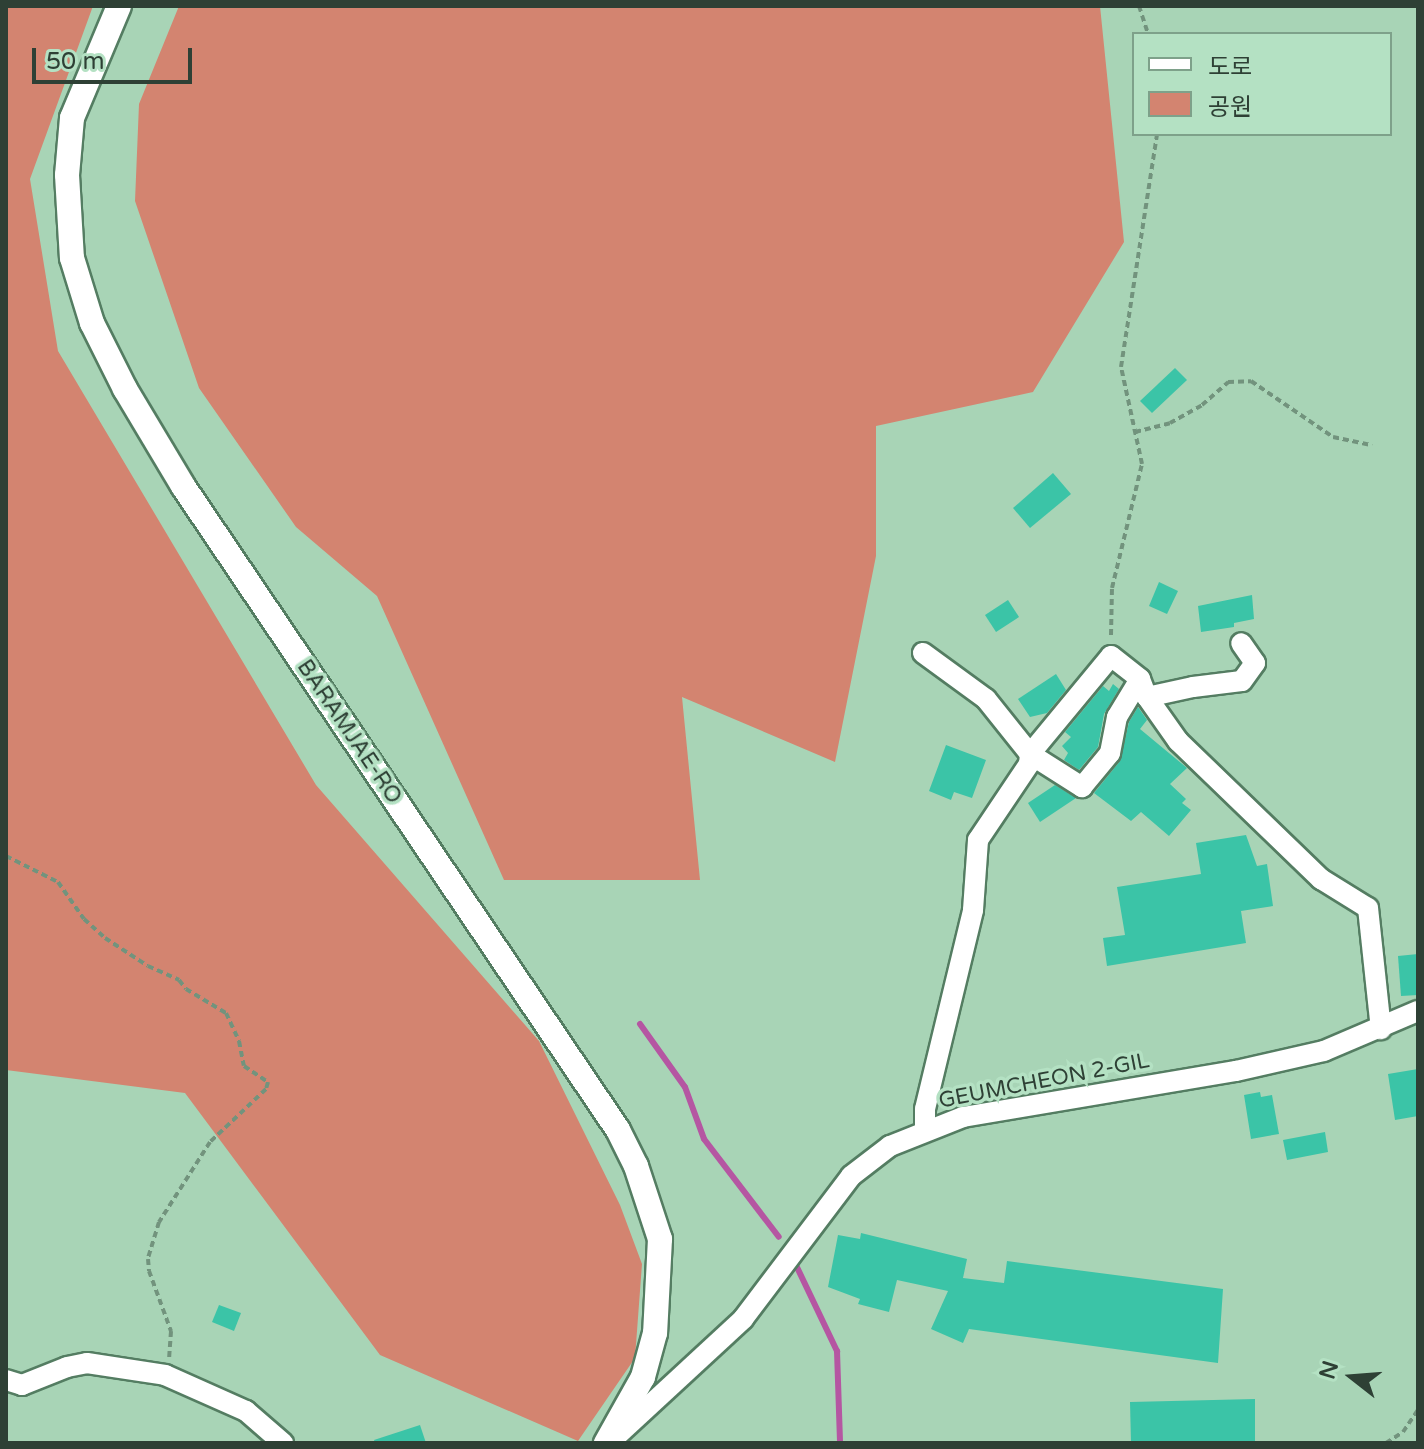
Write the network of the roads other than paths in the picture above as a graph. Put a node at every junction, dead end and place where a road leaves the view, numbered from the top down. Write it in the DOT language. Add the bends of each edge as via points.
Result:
graph roads {
  1 [pos="119,6"];
  2 [pos="1241,643"];
  3 [pos="923,653"];
  4 [pos="1143,688"];
  5 [pos="1030,754"];
  6 [pos="1418,1011"];
  7 [pos="1381,1029"];
  8 [pos="925,1129"];
  9 [pos="6,1380"];
  10 [pos="283,1443"];
  11 [pos="607,1443"];
  1 -- 11 [label="street, BARAMJAE-RO" via="72,118 67,175 72,258 92,323 183,486 618,1130 636,1166 660,1239 655,1333 643,1377"];
  2 -- 4 [label="street" via="1255,663 1242,681"];
  3 -- 5 [label="street" via="986,699"];
  4 -- 5 [label="street" via="1111,656"];
  4 -- 5 [label="street" via="1117,717 1110,753 1082,787"];
  4 -- 7 [label="street" via="1178,741 1321,879 1368,908"];
  5 -- 8 [label="street" via="1029,764 978,840 973,910 925,1109"];
  6 -- 7 [label="street, GEUMCHEON 2-GIL"];
  7 -- 8 [label="street, GEUMCHEON 2-GIL" via="1309,1055 963,1117"];
  8 -- 11 [label="street, GEUMCHEON 2-GIL" via="890,1146 851,1176 743,1319"];
  9 -- 10 [label="street" via="22,1385 87,1363 165,1375 246,1411"];
}
